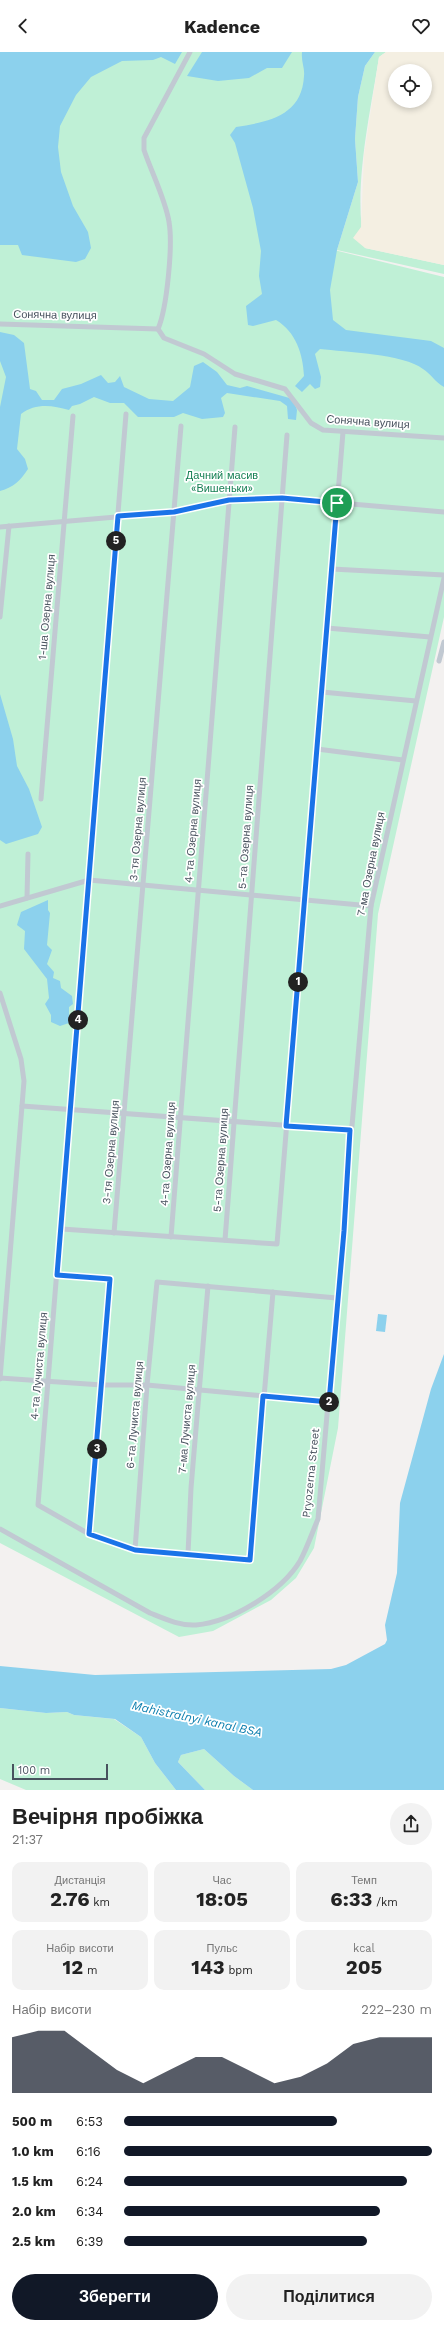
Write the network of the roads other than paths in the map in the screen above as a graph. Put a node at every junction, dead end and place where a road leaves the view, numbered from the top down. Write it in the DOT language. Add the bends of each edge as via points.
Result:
graph roads {
  1 [pos="190,52"];
  2 [pos="0,324"];
  3 [pos="158,329"];
  4 [pos="126,414"];
  5 [pos="73,416"];
  6 [pos="181,426"];
  7 [pos="235,427"];
  8 [pos="343,432"];
  9 [pos="287,435"];
  10 [pos="444,438"];
  11 [pos="282,498"];
  12 [pos="229,500"];
  13 [pos="337,503"];
  14 [pos="174,512"];
  15 [pos="444,512"];
  16 [pos="118,516"];
  17 [pos="65,521"];
  18 [pos="9,526"];
  19 [pos="0,527"];
  20 [pos="332,569"];
  21 [pos="444,576"];
  22 [pos="0,617"];
  23 [pos="327,628"];
  24 [pos="430,637"];
  25 [pos="444,642"];
  26 [pos="439,661"];
  27 [pos="322,692"];
  28 [pos="416,701"];
  29 [pos="317,750"];
  30 [pos="403,760"];
  31 [pos="41,799"];
  32 [pos="28,854"];
  33 [pos="89,880"];
  34 [pos="143,885"];
  35 [pos="198,890"];
  36 [pos="252,895"];
  37 [pos="27,898"];
  38 [pos="305,900"];
  39 [pos="0,906"];
  40 [pos="371,906"];
  41 [pos="0,993"];
  42 [pos="22,1106"];
  43 [pos="71,1109"];
  44 [pos="124,1113"];
  45 [pos="180,1118"];
  46 [pos="234,1122"];
  47 [pos="286,1126"];
  48 [pos="350,1130"];
  49 [pos="62,1230"];
  50 [pos="344,1231"];
  51 [pos="114,1233"];
  52 [pos="171,1237"];
  53 [pos="225,1240"];
  54 [pos="57,1275"];
  55 [pos="208,1286"];
  56 [pos="273,1292"];
  57 [pos="337,1298"];
  58 [pos="3,1310"];
  59 [pos="0,1355"];
  60 [pos="0,1379"];
  61 [pos="48,1381"];
  62 [pos="102,1385"];
  63 [pos="146,1386"];
  64 [pos="200,1390"];
  65 [pos="263,1396"];
  66 [pos="329,1402"];
  67 [pos="0,1529"];
  68 [pos="89,1534"];
  69 [pos="135,1550"];
  70 [pos="188,1554"];
  1 -- 3 [label="street" via="144,138 144,150 169,222 170,248"];
  2 -- 3 [label="street, Сонячна вулиця"];
  3 -- 8 [label="street, Сонячна вулиця" via="164,338 204,354 235,374 285,389 311,423 323,430"];
  4 -- 16 [label="street, 4-та Лучиста вулиця"];
  5 -- 17 [label="street, 1-ша Озерна вулиця"];
  6 -- 14 [label="street, 3-тя Озерна вулиця"];
  7 -- 12 [label="street, 4-та Озерна вулиця"];
  8 -- 10 [label="street, Сонячна вулиця"];
  8 -- 13 [label="street"];
  9 -- 11 [label="street, 5-та Озерна вулиця"];
  11 -- 12 [label="street"];
  11 -- 13 [label="street"];
  11 -- 36 [label="street, 5-та Озерна вулиця"];
  12 -- 14 [label="street"];
  12 -- 35 [label="street, 4-та Озерна вулиця"];
  13 -- 15 [label="street"];
  13 -- 20 [label="street"];
  14 -- 16 [label="street"];
  14 -- 34 [label="street, 3-тя Озерна вулиця"];
  16 -- 17 [label="street"];
  16 -- 33 [label="street, 4-та Лучиста вулиця"];
  17 -- 18 [label="street"];
  17 -- 31 [label="street, 1-ша Озерна вулиця"];
  18 -- 19 [label="street"];
  18 -- 22 [label="street"];
  20 -- 21 [label="street"];
  20 -- 23 [label="street"];
  21 -- 24 [label="street, 7-ма Озерна вулиця"];
  23 -- 24 [label="street"];
  23 -- 27 [label="street"];
  24 -- 28 [label="street, 7-ма Озерна вулиця"];
  25 -- 26 [label="street"];
  27 -- 28 [label="street"];
  27 -- 29 [label="street"];
  28 -- 30 [label="street, 7-ма Озерна вулиця"];
  29 -- 30 [label="street"];
  29 -- 38 [label="street"];
  30 -- 40 [label="street, 7-ма Озерна вулиця"];
  32 -- 37 [label="street"];
  33 -- 34 [label="street"];
  33 -- 37 [label="street"];
  33 -- 43 [label="street, 4-та Лучиста вулиця"];
  34 -- 35 [label="street"];
  34 -- 44 [label="street, 3-тя Озерна вулиця"];
  35 -- 36 [label="street"];
  35 -- 45 [label="street, 4-та Озерна вулиця"];
  36 -- 38 [label="street"];
  36 -- 46 [label="street, 5-та Озерна вулиця"];
  37 -- 39 [label="street"];
  38 -- 40 [label="street"];
  38 -- 47 [label="street"];
  40 -- 48 [label="street, 7-ма Озерна вулиця"];
  41 -- 42 [label="street" via="21,1060 24,1080"];
  42 -- 43 [label="street"];
  42 -- 58 [label="street"];
  43 -- 44 [label="street"];
  43 -- 49 [label="street, 4-та Лучиста вулиця"];
  44 -- 45 [label="street"];
  44 -- 51 [label="street, 3-тя Озерна вулиця"];
  45 -- 46 [label="street"];
  45 -- 52 [label="street, 4-та Озерна вулиця"];
  46 -- 47 [label="street"];
  46 -- 53 [label="street, 5-та Озерна вулиця"];
  47 -- 48 [label="street"];
  47 -- 53 [label="street" via="277,1244"];
  48 -- 50 [label="street, 7-ма Озерна вулиця"];
  49 -- 51 [label="street"];
  49 -- 54 [label="street, 4-та Лучиста вулиця"];
  50 -- 57 [label="street, Pryozerna Street"];
  51 -- 52 [label="street"];
  52 -- 53 [label="street"];
  54 -- 61 [label="street, 4-та Лучиста вулиця"];
  54 -- 62 [label="street" via="110,1279"];
  55 -- 56 [label="street"];
  55 -- 63 [label="street, 6-та Лучиста вулиця" via="157,1282"];
  55 -- 64 [label="street, 7-ма Лучиста вулиця"];
  56 -- 57 [label="street"];
  56 -- 65 [label="street"];
  57 -- 66 [label="street, Pryozerna Street"];
  58 -- 59 [label="street"];
  59 -- 60 [label="street"];
  60 -- 61 [label="street"];
  61 -- 62 [label="street"];
  61 -- 68 [label="street, 4-та Лучиста вулиця" via="38,1505"];
  62 -- 63 [label="street"];
  62 -- 68 [label="street"];
  63 -- 64 [label="street"];
  63 -- 69 [label="street, 6-та Лучиста вулиця"];
  64 -- 65 [label="street"];
  64 -- 70 [label="street, 7-ма Лучиста вулиця"];
  65 -- 66 [label="street"];
  65 -- 70 [label="street" via="250,1560"];
  66 -- 67 [label="street, Pryozerna Street" via="318,1519 300,1561 284,1580 262,1598 239,1612 215,1622 196,1625 176,1623 150,1613"];
  68 -- 69 [label="street"];
  69 -- 70 [label="street"];
}
